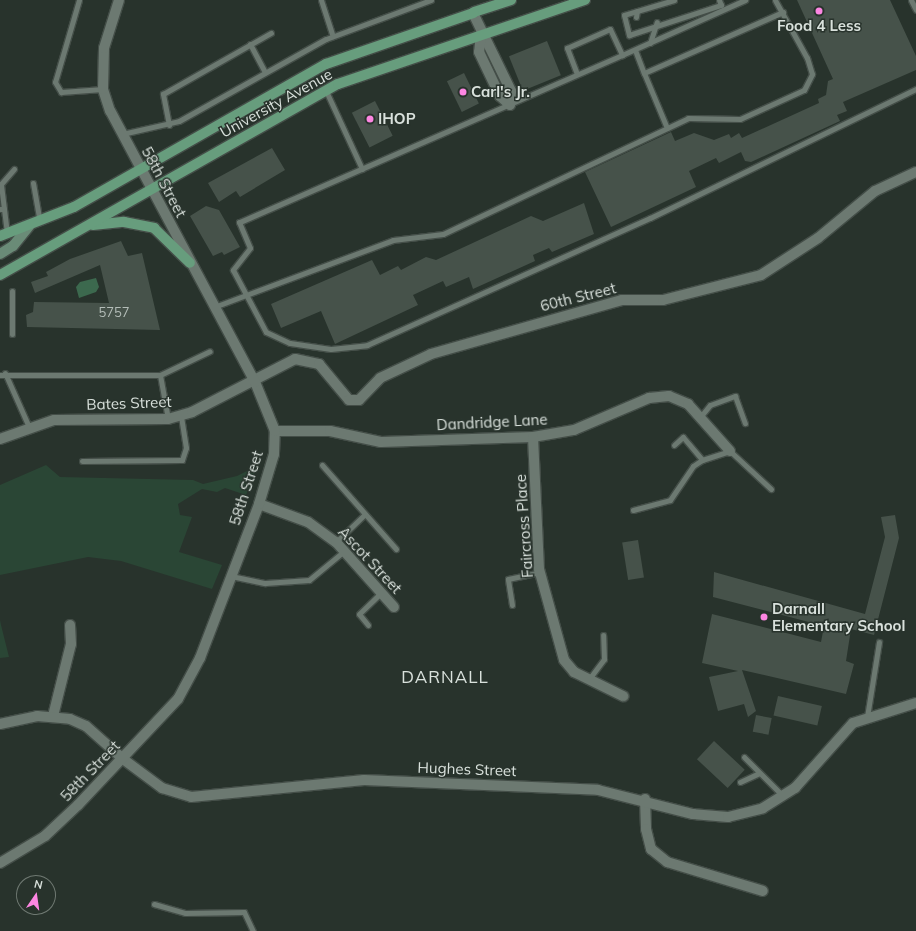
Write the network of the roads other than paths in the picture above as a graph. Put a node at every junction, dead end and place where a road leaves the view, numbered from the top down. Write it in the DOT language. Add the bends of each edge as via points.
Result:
graph roads {
  1 [pos="79,0"];
  2 [pos="119,0"];
  3 [pos="321,0"];
  4 [pos="431,0"];
  5 [pos="511,0"];
  6 [pos="585,0"];
  7 [pos="720,0"];
  8 [pos="745,0"];
  9 [pos="775,0"];
  10 [pos="911,0"];
  11 [pos="673,2"];
  12 [pos="916,10"];
  13 [pos="474,12"];
  14 [pos="783,12"];
  15 [pos="656,24"];
  16 [pos="271,33"];
  17 [pos="481,34"];
  18 [pos="333,36"];
  19 [pos="650,43"];
  20 [pos="250,44"];
  21 [pos="635,50"];
  22 [pos="622,56"];
  23 [pos="265,72"];
  24 [pos="644,73"];
  25 [pos="577,74"];
  26 [pos="103,89"];
  27 [pos="916,89"];
  28 [pos="326,91"];
  29 [pos="510,105"];
  30 [pos="169,125"];
  31 [pos="667,128"];
  32 [pos="121,134"];
  33 [pos="14,169"];
  34 [pos="362,169"];
  35 [pos="140,170"];
  36 [pos="916,172"];
  37 [pos="33,182"];
  38 [pos="151,191"];
  39 [pos="2,209"];
  40 [pos="40,222"];
  41 [pos="29,226"];
  42 [pos="89,226"];
  43 [pos="4,235"];
  44 [pos="0,254"];
  45 [pos="190,263"];
  46 [pos="0,276"];
  47 [pos="12,291"];
  48 [pos="246,294"];
  49 [pos="214,307"];
  50 [pos="12,334"];
  51 [pos="210,352"];
  52 [pos="2,374"];
  53 [pos="160,375"];
  54 [pos="255,382"];
  55 [pos="181,416"];
  56 [pos="700,416"];
  57 [pos="168,419"];
  58 [pos="745,423"];
  59 [pos="29,427"];
  60 [pos="275,431"];
  61 [pos="533,437"];
  62 [pos="0,439"];
  63 [pos="674,445"];
  64 [pos="730,451"];
  65 [pos="702,460"];
  66 [pos="82,461"];
  67 [pos="322,465"];
  68 [pos="771,489"];
  69 [pos="259,504"];
  70 [pos="633,510"];
  71 [pos="365,514"];
  72 [pos="336,542"];
  73 [pos="396,549"];
  74 [pos="344,551"];
  75 [pos="540,572"];
  76 [pos="230,576"];
  77 [pos="381,593"];
  78 [pos="512,605"];
  79 [pos="394,607"];
  80 [pos="70,625"];
  81 [pos="368,625"];
  82 [pos="603,635"];
  83 [pos="879,642"];
  84 [pos="589,679"];
  85 [pos="623,696"];
  86 [pos="916,703"];
  87 [pos="52,716"];
  88 [pos="867,716"];
  89 [pos="0,724"];
  90 [pos="744,757"];
  91 [pos="123,759"];
  92 [pos="759,774"];
  93 [pos="740,782"];
  94 [pos="783,797"];
  95 [pos="645,799"];
  96 [pos="0,863"];
  97 [pos="762,891"];
  98 [pos="154,904"];
  99 [pos="252,931"];
  1 -- 26 [label="lane" via="55,82 61,92"];
  2 -- 26 [label="street, 58th Street" via="104,48"];
  3 -- 18 [label="lane"];
  4 -- 18 [label="lane"];
  5 -- 13 [label="main road, University Avenue"];
  6 -- 17 [label="main road, University Avenue"];
  7 -- 15 [label="lane" via="721,5 703,8"];
  8 -- 19 [label="lane"];
  9 -- 14 [label="lane"];
  10 -- 12 [label="lane"];
  11 -- 15 [label="lane" via="636,14 624,15 628,35"];
  13 -- 17 [label="street"];
  13 -- 35 [label="main road, University Avenue" via="326,64"];
  14 -- 24 [label="lane"];
  14 -- 31 [label="lane" via="812,74 804,90 740,119 688,118"];
  15 -- 19 [label="lane"];
  16 -- 20 [label="lane"];
  17 -- 28 [label="main road, University Avenue"];
  17 -- 29 [label="street" via="479,52 500,96"];
  18 -- 23 [label="lane"];
  19 -- 21 [label="lane"];
  20 -- 23 [label="lane"];
  20 -- 30 [label="lane" via="162,94"];
  21 -- 22 [label="lane"];
  21 -- 24 [label="lane"];
  22 -- 25 [label="lane"];
  22 -- 25 [label="lane" via="610,29 567,48"];
  23 -- 30 [label="lane"];
  24 -- 31 [label="lane"];
  25 -- 29 [label="lane"];
  26 -- 32 [label="street, 58th Street"];
  27 -- 48 [label="lane" via="650,218 367,345 331,349 290,343 266,332"];
  28 -- 34 [label="lane"];
  28 -- 38 [label="main road, University Avenue"];
  29 -- 34 [label="lane"];
  30 -- 32 [label="lane"];
  31 -- 48 [label="lane" via="443,234 393,240"];
  32 -- 35 [label="street, 58th Street"];
  33 -- 39 [label="lane" via="1,184"];
  34 -- 48 [label="lane" via="239,222 250,248 233,270"];
  35 -- 38 [label="street, 58th Street"];
  35 -- 40 [label="main road, University Avenue"];
  36 -- 54 [label="street, 60th Street" via="875,191 818,238 761,274 663,300 622,300 431,354 380,378 359,400 349,400 324,368 308,360 283,363"];
  37 -- 40 [label="lane"];
  38 -- 42 [label="main road, University Avenue"];
  38 -- 45 [label="street, 58th Street"];
  39 -- 43 [label="lane"];
  40 -- 41 [label="main road, University Avenue"];
  41 -- 43 [label="main road, University Avenue"];
  41 -- 44 [label="main road" via="13,246"];
  42 -- 45 [label="main road" via="124,222 154,228"];
  42 -- 46 [label="main road, University Avenue"];
  45 -- 49 [label="street, 58th Street"];
  47 -- 50 [label="lane"];
  48 -- 49 [label="lane"];
  49 -- 54 [label="street, 58th Street"];
  51 -- 53 [label="lane"];
  52 -- 53 [label="lane"];
  52 -- 59 [label="lane"];
  53 -- 57 [label="lane"];
  54 -- 55 [label="street, Bates Street"];
  54 -- 60 [label="street, 58th Street"];
  55 -- 57 [label="street, Bates Street"];
  55 -- 66 [label="lane" via="186,448 182,460"];
  56 -- 58 [label="lane" via="710,405 735,396"];
  56 -- 61 [label="street, Dandridge Lane" via="688,404 669,396 649,398 574,430"];
  56 -- 64 [label="street, Dandridge Lane"];
  57 -- 59 [label="street, Bates Street" via="54,420"];
  59 -- 62 [label="street, Bates Street"];
  60 -- 61 [label="street, Dandridge Lane" via="330,431 381,442"];
  60 -- 69 [label="street, 58th Street" via="274,454"];
  61 -- 75 [label="street, Faircross Place"];
  63 -- 65 [label="lane" via="683,437"];
  64 -- 65 [label="lane"];
  64 -- 68 [label="lane"];
  65 -- 70 [label="lane" via="693,466 670,500"];
  67 -- 71 [label="lane"];
  69 -- 72 [label="street, Ascot Street" via="308,522"];
  69 -- 76 [label="street, 58th Street"];
  71 -- 72 [label="lane"];
  71 -- 73 [label="lane"];
  72 -- 74 [label="street, Ascot Street"];
  74 -- 76 [label="lane" via="309,580 265,583"];
  74 -- 77 [label="street, Ascot Street"];
  75 -- 78 [label="lane" via="508,579"];
  75 -- 84 [label="street, Faircross Place" via="564,660 574,672"];
  76 -- 91 [label="street, 58th Street" via="187,685"];
  77 -- 79 [label="street, Ascot Street"];
  77 -- 81 [label="lane" via="359,614"];
  80 -- 87 [label="street" via="71,644"];
  82 -- 84 [label="lane" via="604,659"];
  83 -- 88 [label="lane"];
  84 -- 85 [label="street, Faircross Place"];
  86 -- 88 [label="street, Hughes Street"];
  87 -- 89 [label="street, Hughes Street"];
  87 -- 91 [label="street, Hughes Street" via="86,726"];
  88 -- 94 [label="street, Hughes Street" via="840,736"];
  90 -- 92 [label="lane"];
  91 -- 95 [label="street, Hughes Street" via="162,788 201,798 364,780 598,790"];
  91 -- 96 [label="street, 58th Street" via="45,836"];
  92 -- 93 [label="lane"];
  92 -- 94 [label="lane"];
  94 -- 95 [label="street, Hughes Street" via="751,813 728,817 693,814"];
  95 -- 97 [label="street" via="646,829 651,849 667,862"];
  98 -- 99 [label="lane" via="185,913 244,912"];
}
